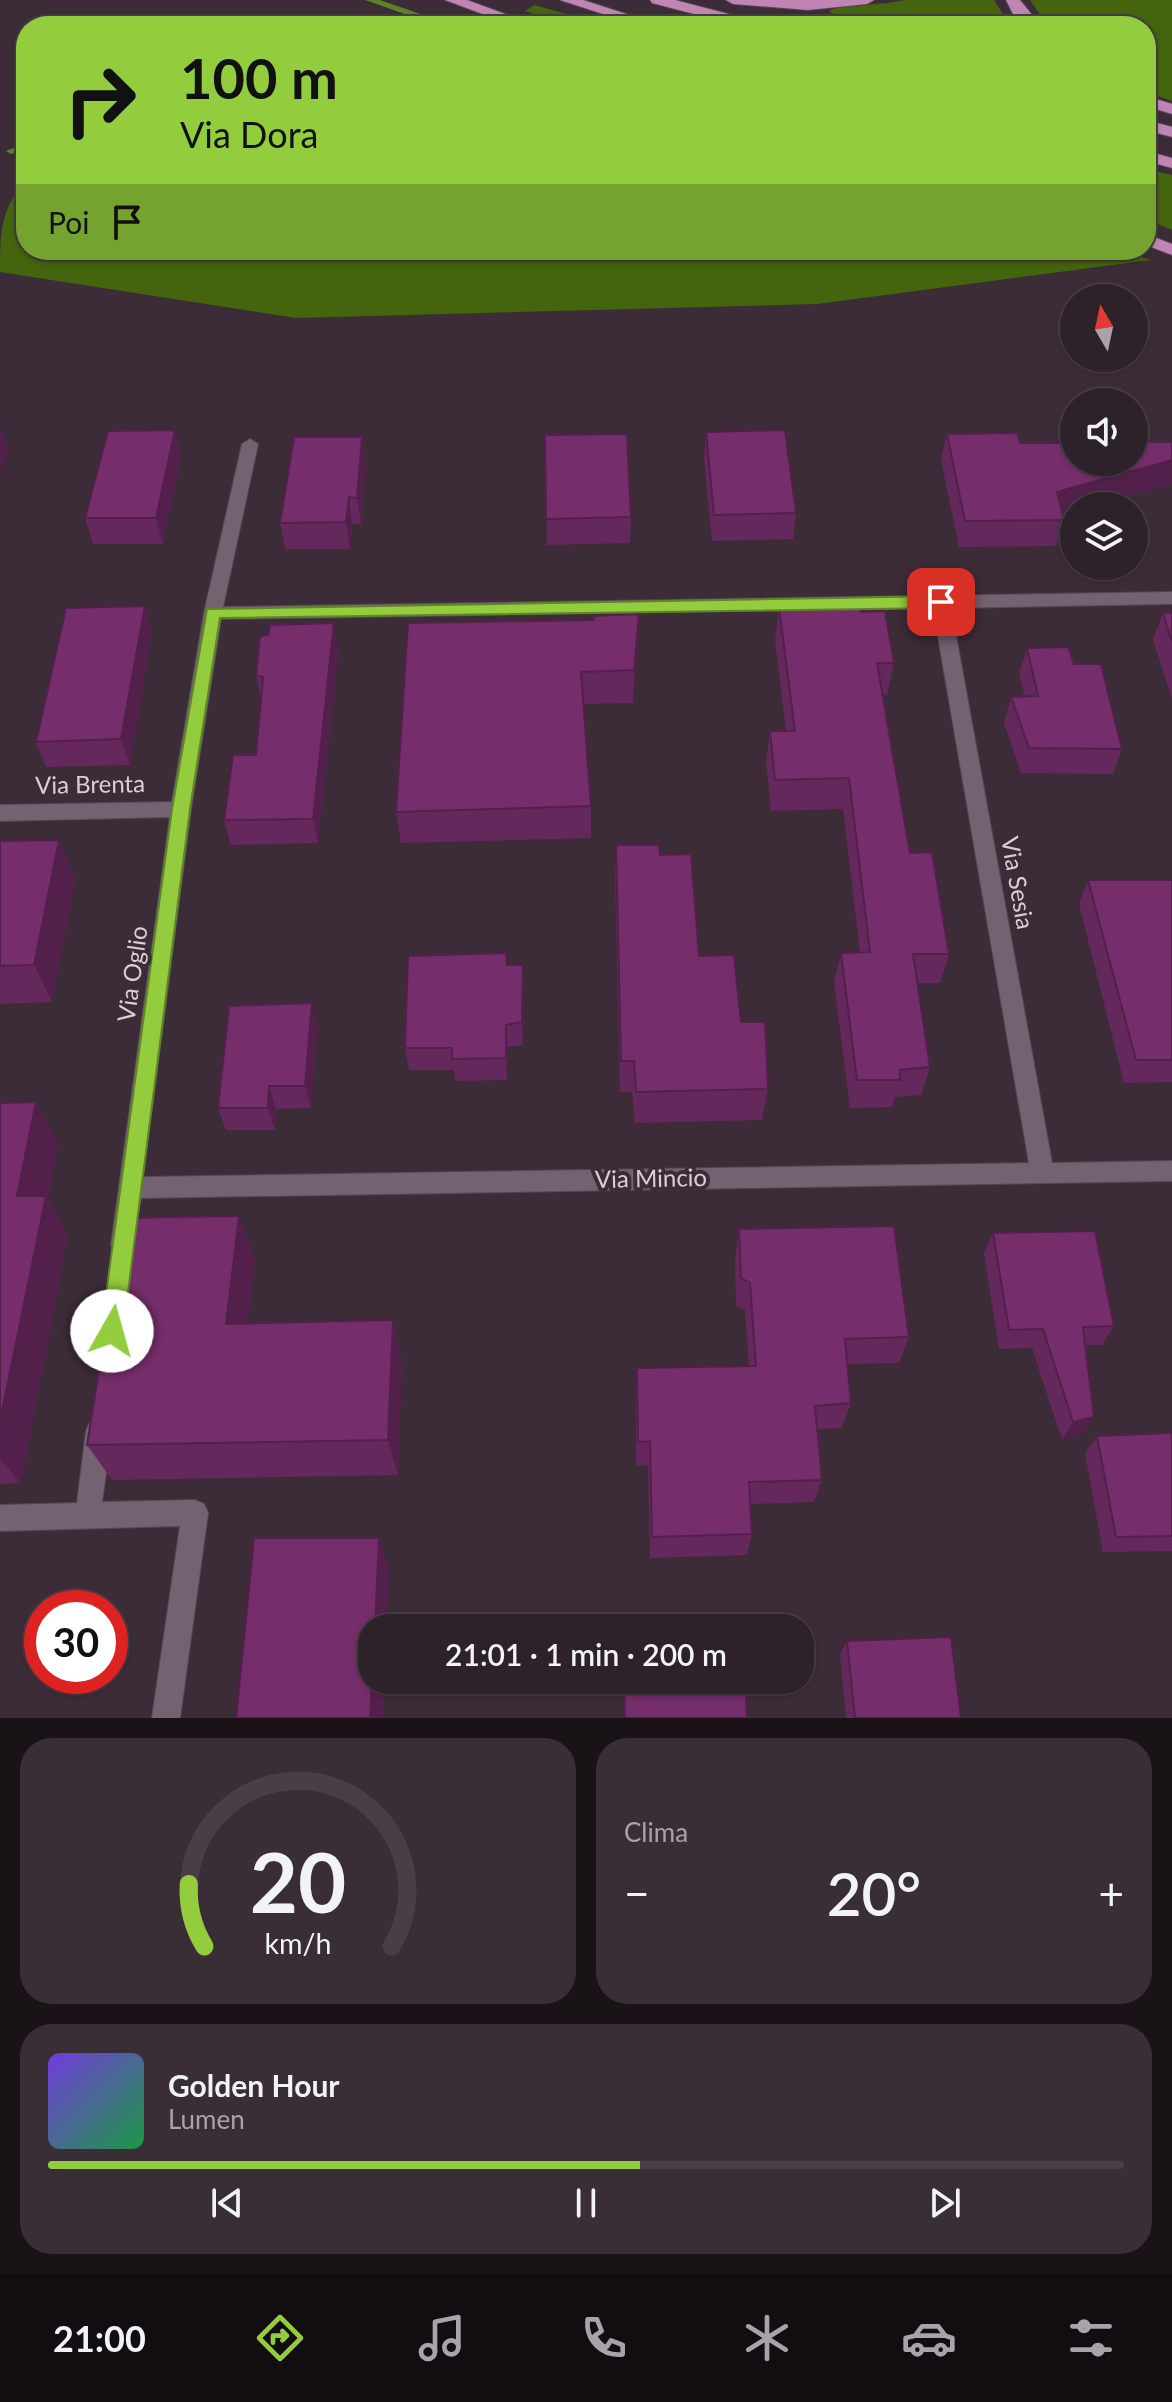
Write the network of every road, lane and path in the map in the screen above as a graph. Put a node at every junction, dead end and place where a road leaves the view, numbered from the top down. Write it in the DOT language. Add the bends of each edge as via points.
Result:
graph roads {
  1 [pos="452,0"];
  2 [pos="567,0"];
  3 [pos="657,0"];
  4 [pos="733,0"];
  5 [pos="867,0"];
  6 [pos="500,16"];
  7 [pos="622,16"];
  8 [pos="719,16"];
  9 [pos="250,444"];
  10 [pos="1172,598"];
  11 [pos="941,602"];
  12 [pos="213,613"];
  13 [pos="181,809"];
  14 [pos="0,813"];
  15 [pos="1172,1171"];
  16 [pos="1042,1173"];
  17 [pos="131,1188"];
  18 [pos="121,1263"];
  19 [pos="102,1414"];
  20 [pos="88,1514"];
  21 [pos="0,1518"];
  22 [pos="166,1718"];
  1 -- 6 [label="highway"];
  2 -- 7 [label="highway"];
  3 -- 8 [label="highway"];
  4 -- 5 [label="highway" via="808,6"];
  9 -- 12 [label="street, Via Oglio"];
  10 -- 11 [label="street"];
  11 -- 12 [label="street"];
  11 -- 16 [label="street, Via Sesia"];
  12 -- 13 [label="street, Via Oglio"];
  13 -- 14 [label="street, Via Brenta"];
  13 -- 17 [label="street, Via Oglio"];
  15 -- 16 [label="street, Via Mincio"];
  16 -- 17 [label="street, Via Mincio"];
  17 -- 18 [label="street, Via Oglio"];
  19 -- 20 [label="street"];
  20 -- 21 [label="street"];
  20 -- 22 [label="street" via="195,1513"];
}
